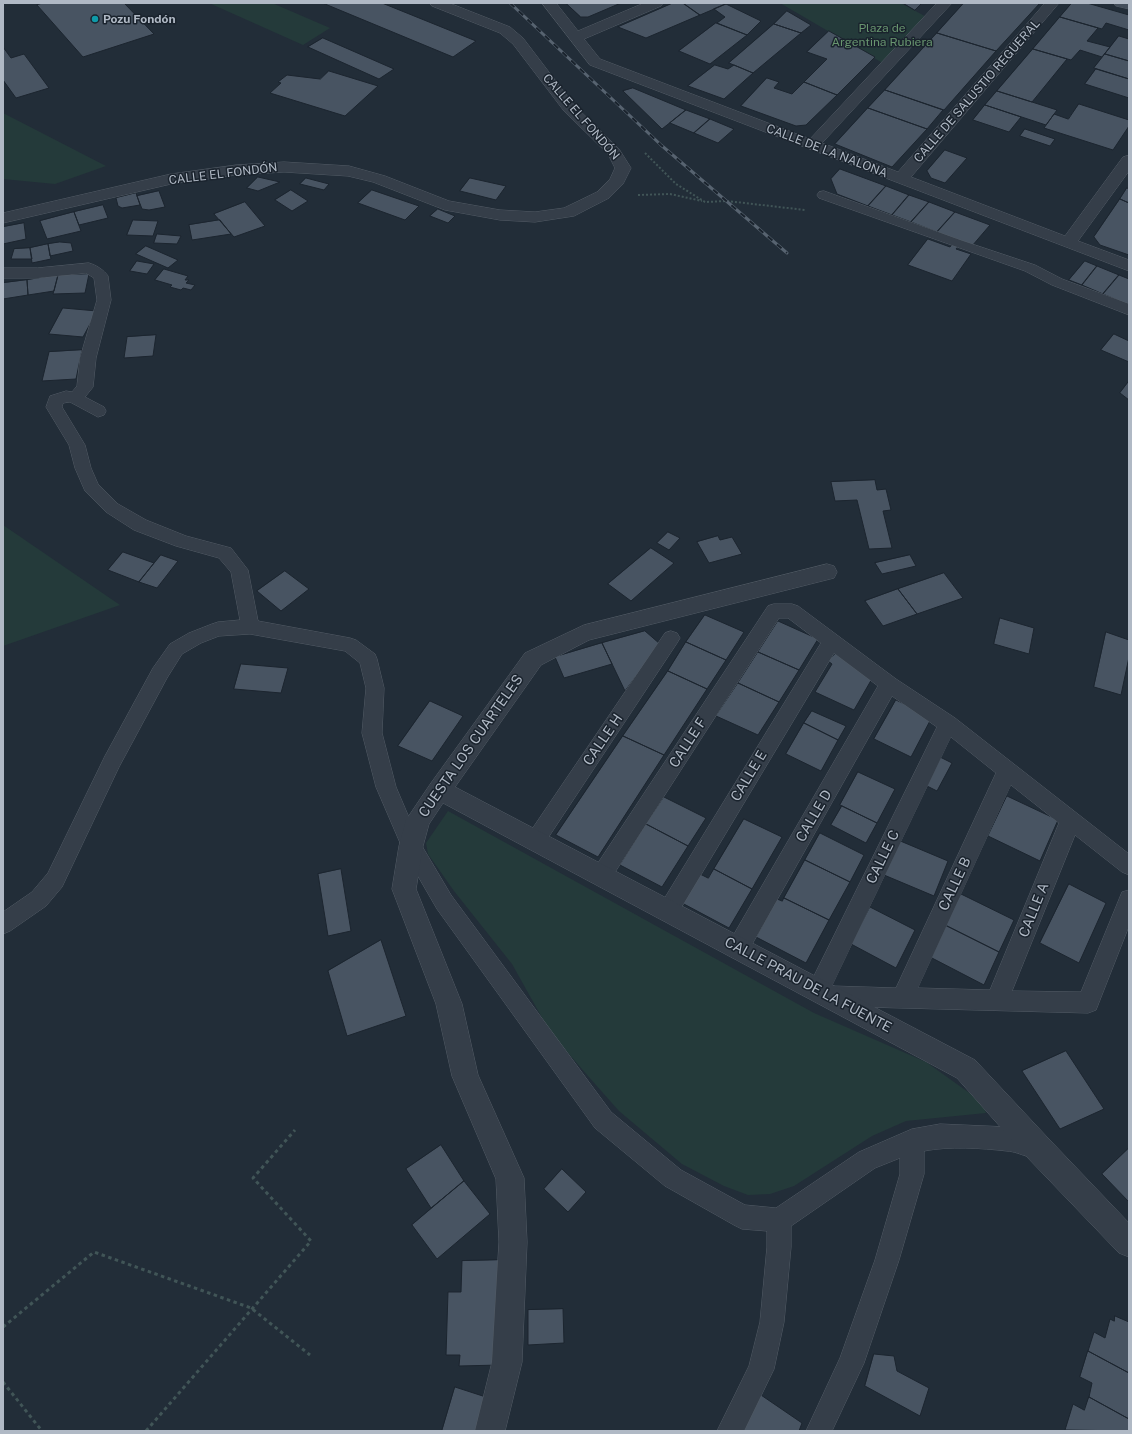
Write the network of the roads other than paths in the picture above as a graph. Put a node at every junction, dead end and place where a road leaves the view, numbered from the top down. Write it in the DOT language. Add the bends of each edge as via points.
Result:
graph roads {
  1 [pos="437,3"];
  2 [pos="549,3"];
  3 [pos="656,3"];
  4 [pos="945,3"];
  5 [pos="1052,3"];
  6 [pos="1121,3"];
  7 [pos="1129,5"];
  8 [pos="576,37"];
  9 [pos="812,145"];
  10 [pos="1129,160"];
  11 [pos="901,179"];
  12 [pos="824,195"];
  13 [pos="3,218"];
  14 [pos="1068,244"];
  15 [pos="1129,266"];
  16 [pos="3,273"];
  17 [pos="1129,310"];
  18 [pos="75,398"];
  19 [pos="98,411"];
  20 [pos="826,572"];
  21 [pos="250,627"];
  22 [pos="671,638"];
  23 [pos="831,642"];
  24 [pos="889,684"];
  25 [pos="948,724"];
  26 [pos="1007,771"];
  27 [pos="439,790"];
  28 [pos="1071,819"];
  29 [pos="535,841"];
  30 [pos="411,846"];
  31 [pos="1129,866"];
  32 [pos="601,876"];
  33 [pos="1129,899"];
  34 [pos="668,911"];
  35 [pos="3,924"];
  36 [pos="738,948"];
  37 [pos="823,993"];
  38 [pos="903,997"];
  39 [pos="997,1000"];
  40 [pos="912,1141"];
  41 [pos="1036,1147"];
  42 [pos="779,1220"];
  43 [pos="1129,1243"];
  44 [pos="490,1431"];
  45 [pos="730,1431"];
  46 [pos="819,1431"];
  1 -- 13 [label="street, CALLE EL FONDÓN" via="505,30 518,41 569,108 614,152 623,168 617,181 603,195 568,212 535,217 500,215 445,204 379,179 349,171 284,167 236,170 171,179"];
  2 -- 8 [label="street, CALLE DE LA NALONA"];
  3 -- 8 [label="street"];
  4 -- 9 [label="street"];
  5 -- 11 [label="street, CALLE DE SALUSTIO REGUERAL"];
  6 -- 7 [label="street"];
  8 -- 9 [label="street, CALLE DE LA NALONA" via="595,62"];
  9 -- 11 [label="street, CALLE DE LA NALONA"];
  10 -- 14 [label="street"];
  11 -- 14 [label="street, CALLE DE LA NALONA"];
  12 -- 17 [label="lane" via="1030,268 1057,282"];
  14 -- 15 [label="street, CALLE DE LA NALONA"];
  16 -- 18 [label="lane" via="89,268 100,276 104,300 88,358 85,387"];
  18 -- 19 [label="lane"];
  18 -- 21 [label="lane" via="66,396 56,400 54,407 77,446 91,487 112,508 140,525 182,541 225,553 239,570"];
  20 -- 27 [label="street, CUESTA LOS CUARTELES" via="584,633 533,659"];
  21 -- 30 [label="lane" via="350,645 368,659 375,688 372,732 386,787"];
  21 -- 35 [label="lane" via="218,629 176,649 160,673 127,735 55,880 39,899"];
  22 -- 29 [label="lane, CALLE H"];
  23 -- 24 [label="lane"];
  23 -- 32 [label="lane, CALLE F" via="792,611 774,611"];
  23 -- 34 [label="lane, CALLE E"];
  24 -- 25 [label="lane"];
  24 -- 36 [label="lane, CALLE D"];
  25 -- 26 [label="lane"];
  25 -- 37 [label="lane, CALLE C"];
  26 -- 28 [label="lane"];
  26 -- 38 [label="lane, CALLE B"];
  27 -- 29 [label="street, CALLE PRAU DE LA FUENTE"];
  27 -- 30 [label="street, CUESTA LOS CUARTELES" via="418,820"];
  28 -- 31 [label="lane"];
  28 -- 39 [label="lane, CALLE A"];
  29 -- 32 [label="street, CALLE PRAU DE LA FUENTE"];
  30 -- 42 [label="lane" via="444,902 603,1120 673,1178 728,1210 742,1217"];
  30 -- 44 [label="street, CUESTA LOS CUARTELES" via="404,888 450,1004 465,1076 510,1178 513,1242 507,1362"];
  32 -- 34 [label="street, CALLE PRAU DE LA FUENTE"];
  33 -- 39 [label="lane" via="1088,1003"];
  34 -- 36 [label="street, CALLE PRAU DE LA FUENTE"];
  36 -- 37 [label="street, CALLE PRAU DE LA FUENTE"];
  37 -- 38 [label="lane"];
  37 -- 41 [label="street, CALLE PRAU DE LA FUENTE" via="966,1069"];
  38 -- 39 [label="lane"];
  40 -- 41 [label="lane" via="940,1136 1008,1139"];
  40 -- 42 [label="lane" via="867,1160"];
  40 -- 46 [label="lane" via="912,1174 887,1260 851,1363"];
  41 -- 43 [label="street, CALLE PRAU DE LA FUENTE"];
  42 -- 45 [label="lane" via="772,1322 761,1369"];
}
